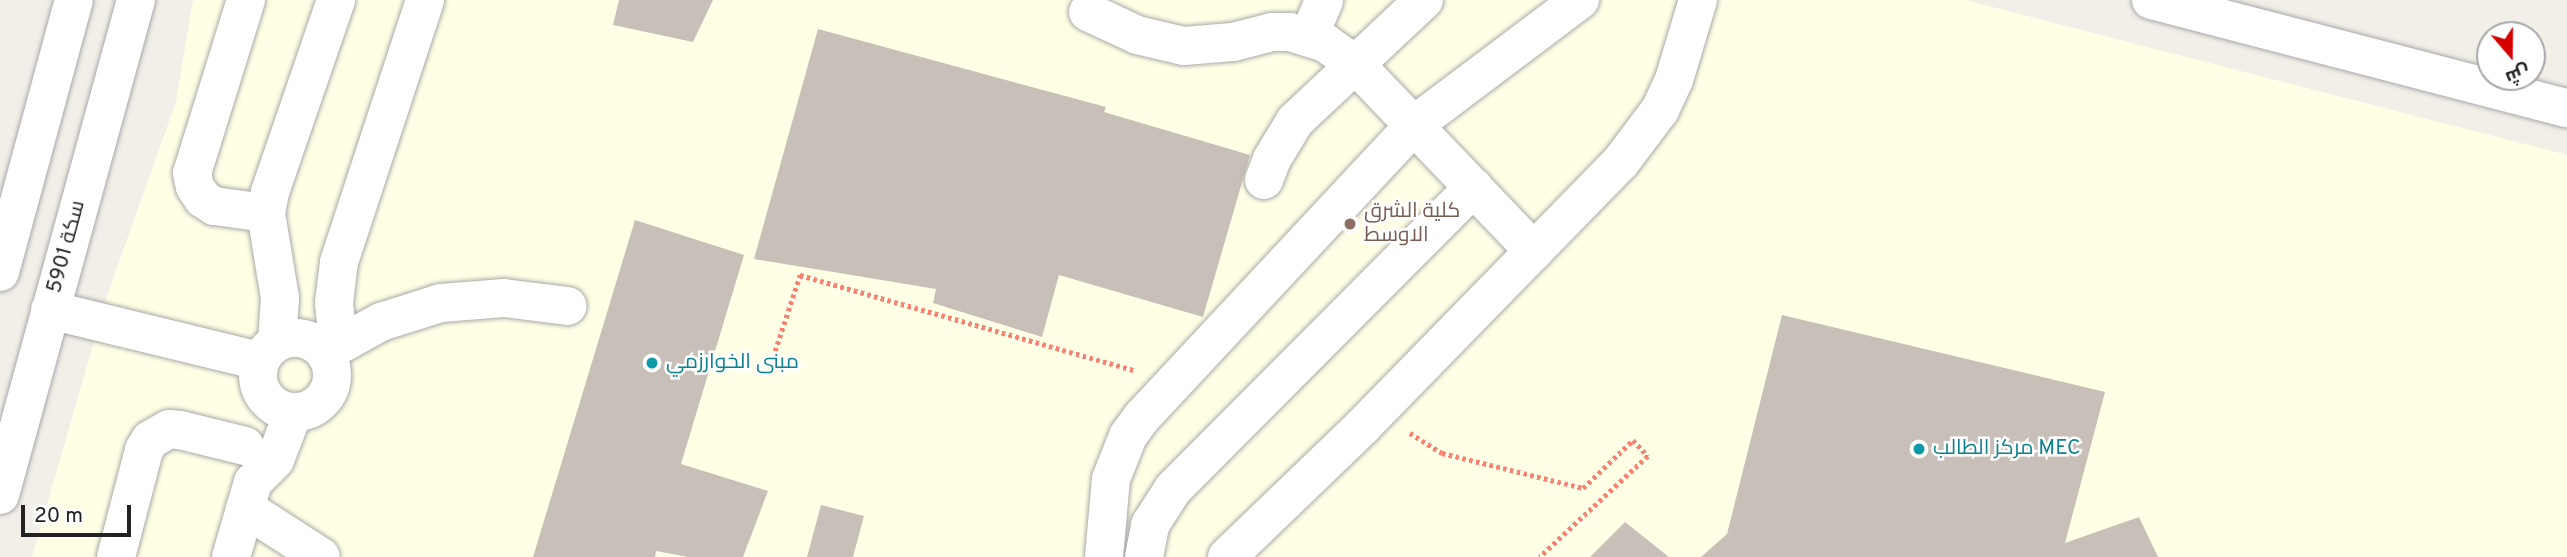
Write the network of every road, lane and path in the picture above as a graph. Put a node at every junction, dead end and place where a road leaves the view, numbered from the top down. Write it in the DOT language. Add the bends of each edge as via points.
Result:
graph roads {
  1 [pos="74,0"];
  2 [pos="136,0"];
  3 [pos="246,0"];
  4 [pos="336,0"];
  5 [pos="425,0"];
  6 [pos="1324,0"];
  7 [pos="1424,0"];
  8 [pos="1580,0"];
  9 [pos="1698,0"];
  10 [pos="2151,0"];
  11 [pos="1088,12"];
  12 [pos="1309,36"];
  13 [pos="1355,64"];
  14 [pos="2567,108"];
  15 [pos="1415,125"];
  16 [pos="1264,180"];
  17 [pos="1474,187"];
  18 [pos="266,213"];
  19 [pos="1534,251"];
  20 [pos="0,272"];
  21 [pos="567,306"];
  22 [pos="50,310"];
  23 [pos="332,349"];
  24 [pos="273,378"];
  25 [pos="245,446"];
  26 [pos="0,495"];
  27 [pos="249,495"];
  28 [pos="116,557"];
  29 [pos="231,557"];
  30 [pos="321,557"];
  31 [pos="1104,557"];
  32 [pos="1144,557"];
  33 [pos="1227,557"];
  1 -- 20 [label="street"];
  2 -- 22 [label="street, سكة 5901"];
  3 -- 18 [label="street" via="192,173 203,199 214,206"];
  4 -- 18 [label="street"];
  5 -- 23 [label="street" via="339,262"];
  6 -- 12 [label="street"];
  7 -- 13 [label="street"];
  8 -- 15 [label="street"];
  9 -- 19 [label="street" via="1678,69 1660,110 1620,163"];
  10 -- 14 [label="street"];
  11 -- 12 [label="street" via="1137,35 1184,46 1221,44 1272,32"];
  12 -- 13 [label="street"];
  13 -- 15 [label="street"];
  13 -- 16 [label="street" via="1295,121"];
  15 -- 17 [label="street"];
  15 -- 31 [label="street" via="1128,436 1111,479"];
  17 -- 19 [label="street"];
  17 -- 32 [label="street" via="1172,489 1150,525"];
  18 -- 24 [label="street" via="280,298"];
  19 -- 33 [label="street"];
  21 -- 23 [label="street" via="504,298 441,303 381,322"];
  22 -- 24 [label="street"];
  22 -- 26 [label="street, سكة 5901"];
  23 -- 24 [label="street" via="303,338"];
  23 -- 24 [label="street" via="331,387 316,406"];
  24 -- 25 [label="street"];
  24 -- 27 [label="street" via="275,460"];
  25 -- 27 [label="street"];
  25 -- 28 [label="street" via="169,429 150,440"];
  27 -- 29 [label="street"];
  27 -- 30 [label="street"];
}
